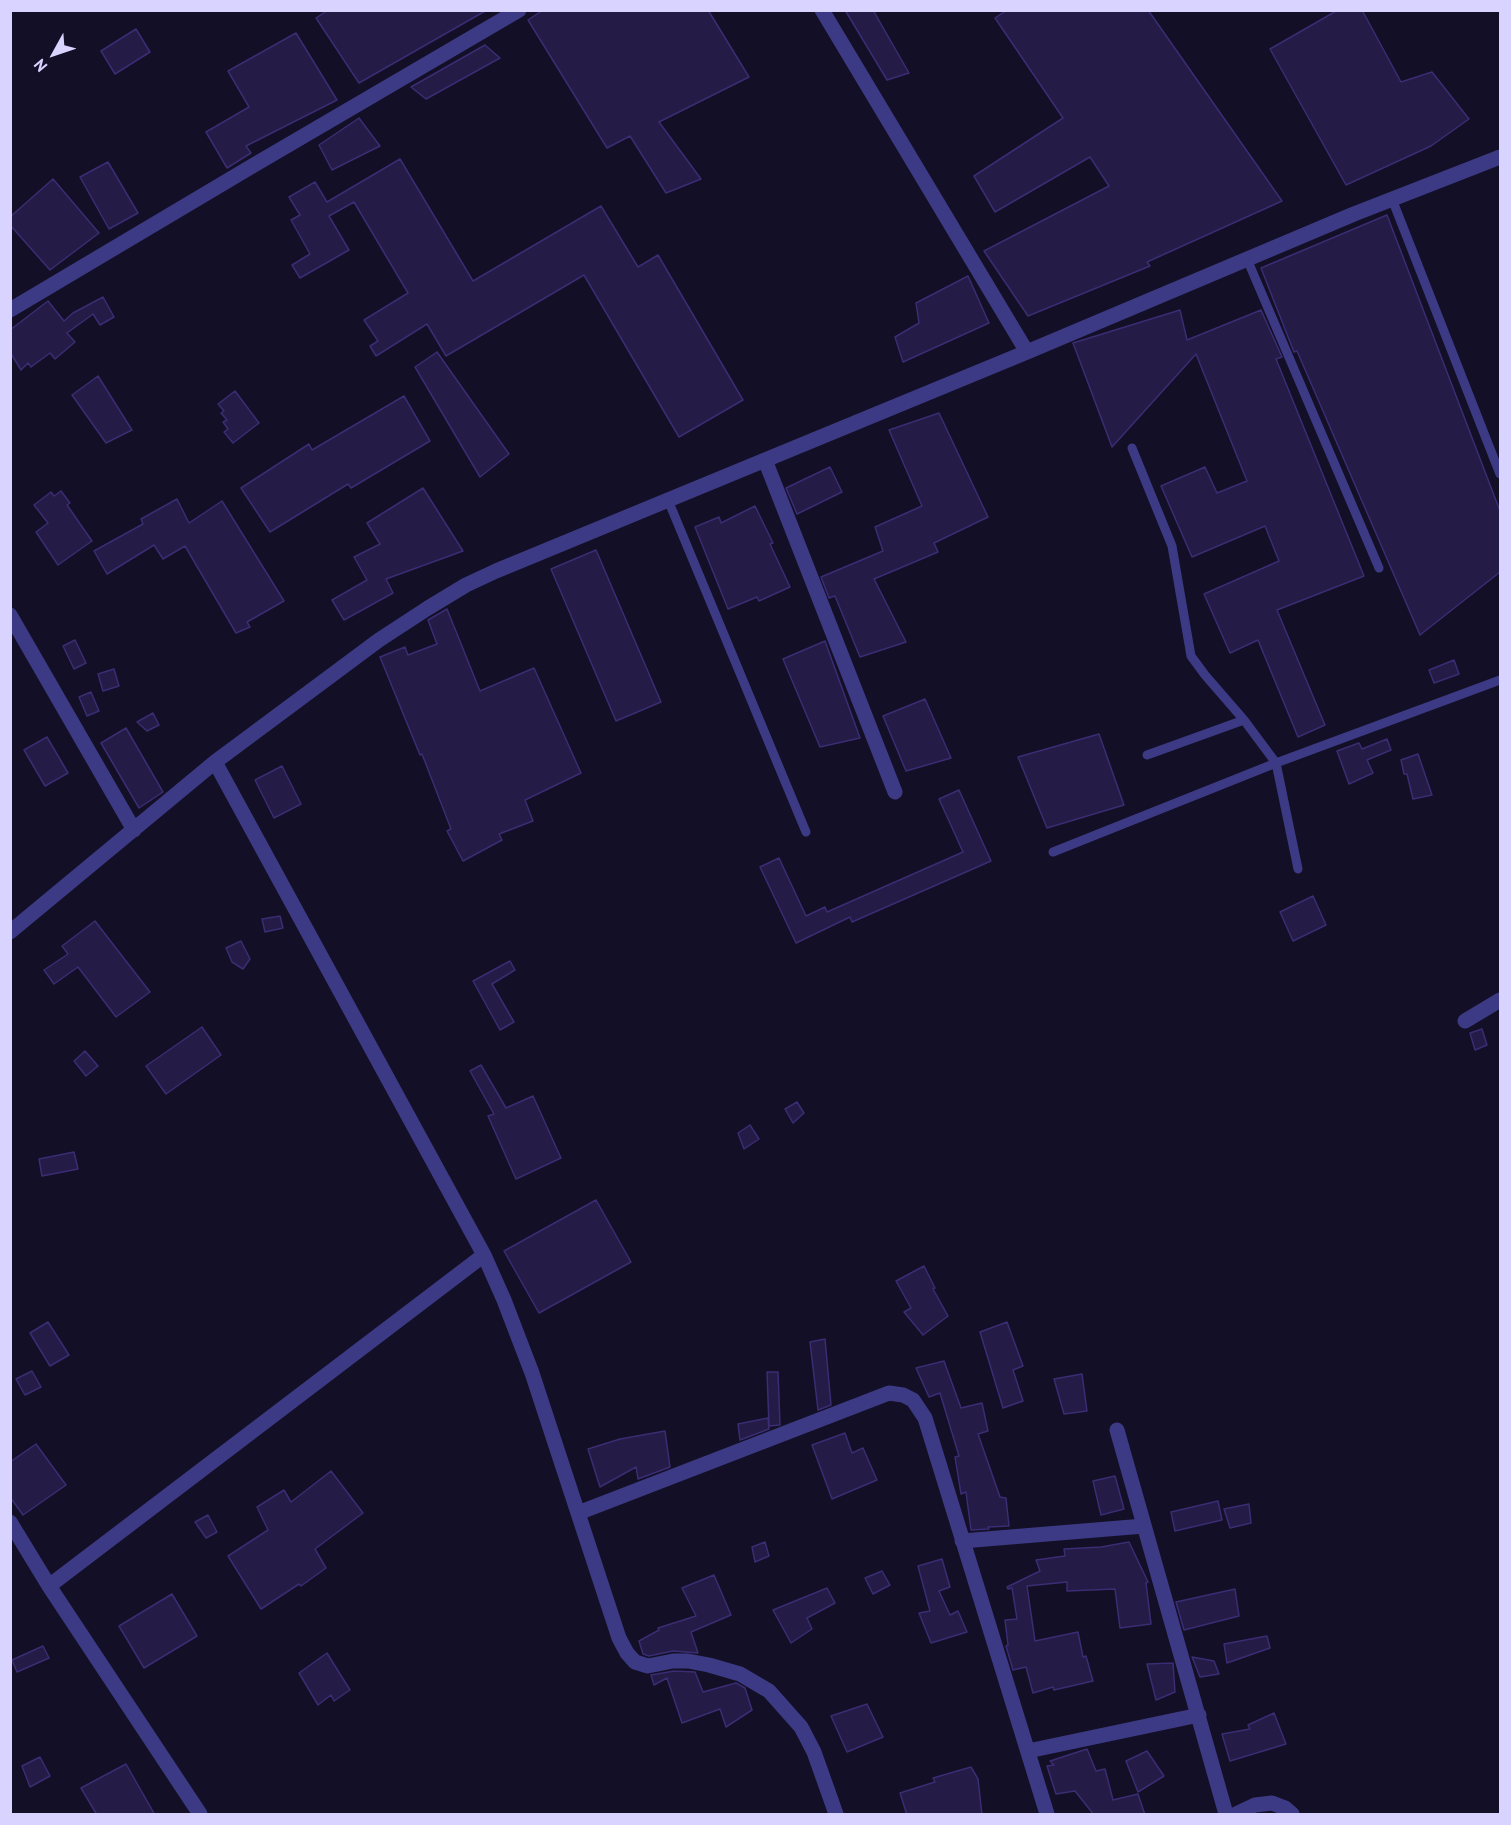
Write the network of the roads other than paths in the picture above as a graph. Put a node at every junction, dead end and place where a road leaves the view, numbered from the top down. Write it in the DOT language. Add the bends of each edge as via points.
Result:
graph roads {
  1 [pos="519,10"];
  2 [pos="822,10"];
  3 [pos="1500,157"];
  4 [pos="1392,199"];
  5 [pos="1247,259"];
  6 [pos="10,310"];
  7 [pos="1027,352"];
  8 [pos="1132,448"];
  9 [pos="765,460"];
  10 [pos="1500,474"];
  11 [pos="668,500"];
  12 [pos="1379,568"];
  13 [pos="10,615"];
  14 [pos="1500,680"];
  15 [pos="1244,720"];
  16 [pos="1147,755"];
  17 [pos="215,762"];
  18 [pos="1275,763"];
  19 [pos="895,792"];
  20 [pos="134,830"];
  21 [pos="806,832"];
  22 [pos="1053,852"];
  23 [pos="1298,869"];
  24 [pos="10,932"];
  25 [pos="1500,1000"];
  26 [pos="1465,1021"];
  27 [pos="484,1255"];
  28 [pos="1117,1430"];
  29 [pos="578,1513"];
  30 [pos="10,1522"];
  31 [pos="1144,1526"];
  32 [pos="962,1541"];
  33 [pos="49,1586"];
  34 [pos="1199,1715"];
  35 [pos="1028,1751"];
  36 [pos="201,1815"];
  37 [pos="836,1815"];
  38 [pos="1047,1815"];
  39 [pos="1226,1815"];
  40 [pos="1236,1815"];
  41 [pos="1292,1815"];
  1 -- 6 [label="street"];
  2 -- 7 [label="street"];
  3 -- 4 [label="street"];
  4 -- 5 [label="street"];
  4 -- 10 [label="lane"];
  5 -- 7 [label="street"];
  5 -- 12 [label="lane"];
  7 -- 9 [label="street"];
  8 -- 15 [label="lane" via="1172,546 1191,656"];
  9 -- 11 [label="street"];
  9 -- 19 [label="street"];
  11 -- 17 [label="street" via="496,571 428,608"];
  11 -- 21 [label="lane"];
  13 -- 20 [label="street"];
  14 -- 18 [label="lane"];
  15 -- 16 [label="lane"];
  15 -- 18 [label="lane"];
  17 -- 20 [label="street"];
  17 -- 27 [label="street"];
  18 -- 22 [label="lane"];
  18 -- 23 [label="lane"];
  20 -- 24 [label="street"];
  25 -- 26 [label="street"];
  27 -- 29 [label="street" via="532,1374"];
  27 -- 33 [label="street"];
  28 -- 31 [label="street"];
  29 -- 32 [label="street" via="889,1393 913,1400 925,1418"];
  29 -- 37 [label="street" via="627,1653 641,1665 673,1661 709,1665 740,1674 769,1691 801,1727"];
  30 -- 33 [label="street"];
  31 -- 32 [label="street"];
  31 -- 34 [label="street"];
  32 -- 35 [label="street"];
  33 -- 36 [label="street"];
  34 -- 35 [label="street"];
  34 -- 39 [label="street"];
  35 -- 38 [label="street"];
  40 -- 41 [label="street" via="1255,1805 1272,1803"];
}
